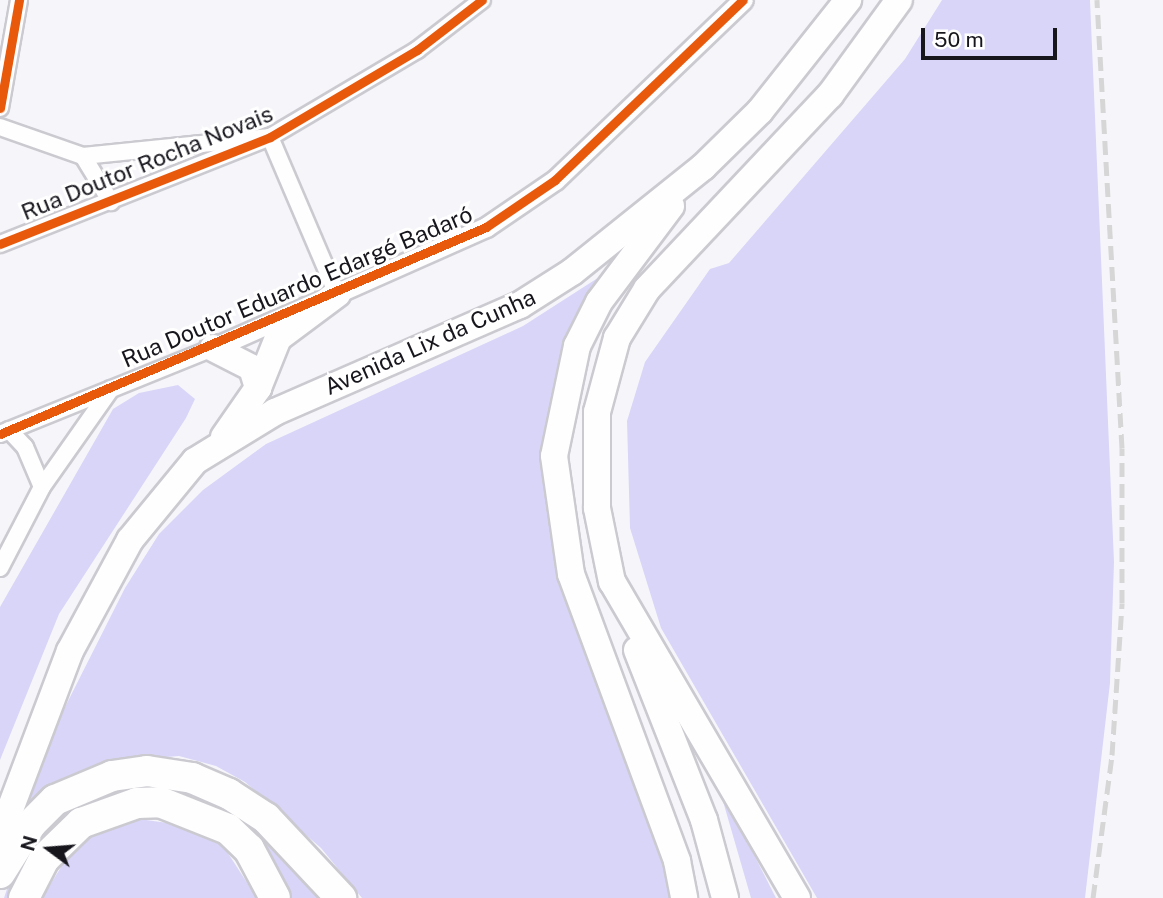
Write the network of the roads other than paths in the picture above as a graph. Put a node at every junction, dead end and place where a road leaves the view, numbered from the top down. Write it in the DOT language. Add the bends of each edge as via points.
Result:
graph roads {
  1 [pos="19,0"];
  2 [pos="482,0"];
  3 [pos="743,0"];
  4 [pos="848,0"];
  5 [pos="899,0"];
  6 [pos="0,108"];
  7 [pos="0,127"];
  8 [pos="270,136"];
  9 [pos="83,156"];
  10 [pos="703,167"];
  11 [pos="110,202"];
  12 [pos="0,244"];
  13 [pos="337,294"];
  14 [pos="213,348"];
  15 [pos="112,388"];
  16 [pos="258,388"];
  17 [pos="4,432"];
  18 [pos="216,448"];
  19 [pos="42,487"];
  20 [pos="0,568"];
  21 [pos="612,582"];
  22 [pos="48,703"];
  23 [pos="0,795"];
  24 [pos="0,836"];
  25 [pos="0,873"];
  26 [pos="797,896"];
  27 [pos="24,898"];
  28 [pos="275,898"];
  29 [pos="341,898"];
  30 [pos="684,898"];
  31 [pos="725,898"];
  1 -- 6 [label="street"];
  2 -- 8 [label="street, Rua Doutor Rocha Novais" via="417,50"];
  3 -- 13 [label="street, Rua Doutor Eduardo Edargé Badaró" via="555,180 486,227"];
  4 -- 10 [label="highway, Avenida Lix da Cunha" via="783,85"];
  5 -- 21 [label="highway" via="830,95 647,289 617,338 600,401 596,448 597,508"];
  7 -- 9 [label="street"];
  8 -- 9 [label="street"];
  8 -- 11 [label="street, Rua Doutor Rocha Novais"];
  8 -- 13 [label="street"];
  9 -- 11 [label="street"];
  10 -- 18 [label="highway, Avenida Lix da Cunha" via="572,272 520,305 275,412"];
  10 -- 30 [label="highway" via="599,302 577,346 555,456 571,574 677,861"];
  11 -- 12 [label="street, Rua Doutor Rocha Novais"];
  13 -- 14 [label="street, Rua Doutor Eduardo Edargé Badaró"];
  13 -- 16 [label="highway" via="278,338"];
  14 -- 15 [label="street, Rua Doutor Eduardo Edargé Badaró"];
  14 -- 16 [label="highway" via="252,368"];
  15 -- 17 [label="street, Rua Doutor Eduardo Edargé Badaró"];
  15 -- 19 [label="street"];
  16 -- 18 [label="highway"];
  17 -- 19 [label="street" via="24,447"];
  18 -- 22 [label="highway, Avenida Lix da Cunha" via="195,461 130,540"];
  19 -- 20 [label="street"];
  21 -- 26 [label="highway"];
  21 -- 31 [label="highway" via="704,820"];
  22 -- 23 [label="highway"];
  22 -- 24 [label="highway"];
  25 -- 29 [label="highway" via="31,824 55,800 113,776 147,771 192,778 229,794 266,818"];
  27 -- 28 [label="highway" via="44,859 81,823 137,803 160,802 228,829 249,849"];
}
